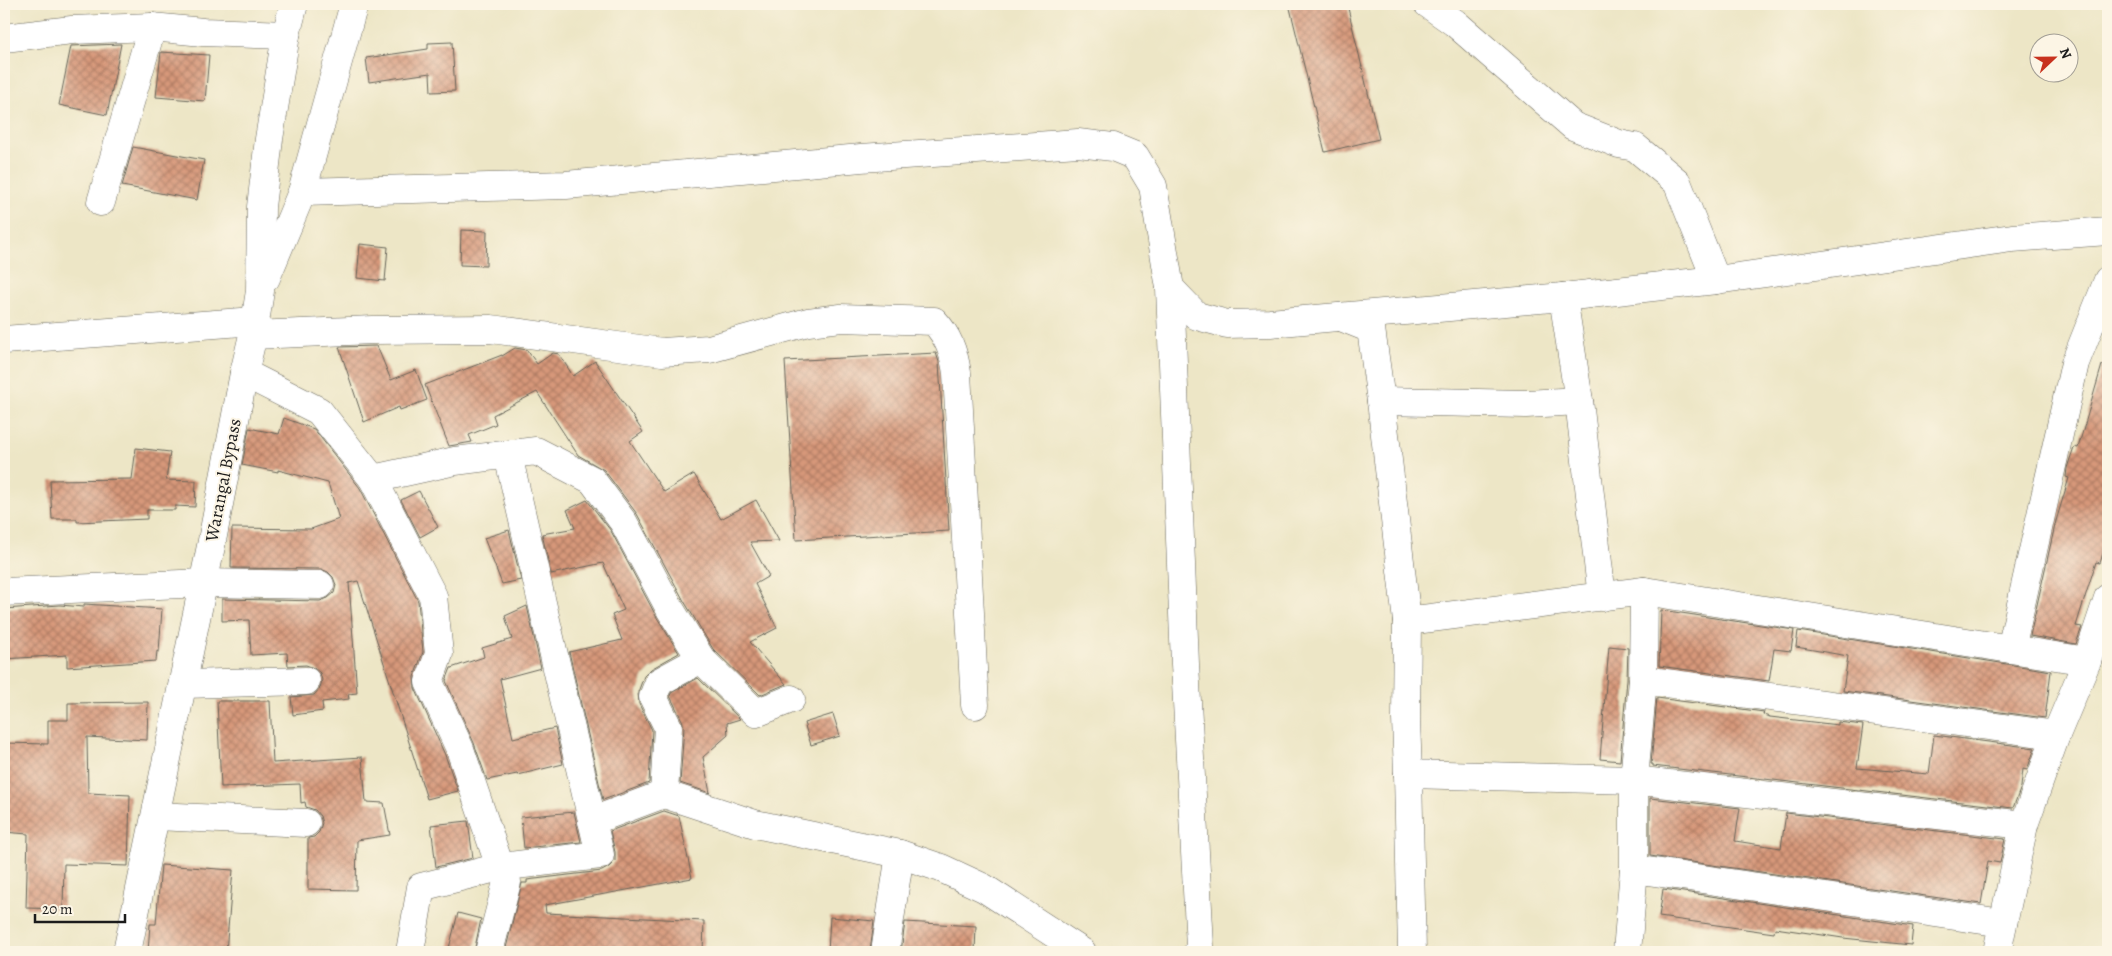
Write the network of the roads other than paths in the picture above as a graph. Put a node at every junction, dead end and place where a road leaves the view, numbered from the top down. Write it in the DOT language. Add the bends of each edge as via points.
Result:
graph roads {
  1 [pos="294,4"];
  2 [pos="354,4"];
  3 [pos="1428,4"];
  4 [pos="152,27"];
  5 [pos="286,35"];
  6 [pos="4,38"];
  7 [pos="302,192"];
  8 [pos="101,202"];
  9 [pos="2108,232"];
  10 [pos="1716,280"];
  11 [pos="2108,280"];
  12 [pos="1170,288"];
  13 [pos="260,291"];
  14 [pos="1563,297"];
  15 [pos="1341,317"];
  16 [pos="254,328"];
  17 [pos="4,340"];
  18 [pos="244,373"];
  19 [pos="1381,401"];
  20 [pos="1579,401"];
  21 [pos="508,454"];
  22 [pos="373,479"];
  23 [pos="203,583"];
  24 [pos="320,585"];
  25 [pos="1644,591"];
  26 [pos="4,592"];
  27 [pos="1602,598"];
  28 [pos="2108,598"];
  29 [pos="1407,621"];
  30 [pos="2011,649"];
  31 [pos="701,659"];
  32 [pos="2087,661"];
  33 [pos="1643,680"];
  34 [pos="306,681"];
  35 [pos="183,684"];
  36 [pos="791,699"];
  37 [pos="975,704"];
  38 [pos="2056,735"];
  39 [pos="1408,774"];
  40 [pos="1634,780"];
  41 [pos="664,794"];
  42 [pos="156,816"];
  43 [pos="592,821"];
  44 [pos="306,823"];
  45 [pos="2024,825"];
  46 [pos="900,854"];
  47 [pos="500,867"];
  48 [pos="1634,868"];
  49 [pos="2003,923"];
  50 [pos="127,952"];
  51 [pos="410,952"];
  52 [pos="489,952"];
  53 [pos="885,952"];
  54 [pos="1082,952"];
  55 [pos="1198,952"];
  56 [pos="1412,952"];
  57 [pos="1627,952"];
  58 [pos="1997,952"];
  1 -- 5 [label="street, Warangal Bypass"];
  2 -- 7 [label="street"];
  3 -- 10 [label="street" via="1455,23 1574,126 1635,147 1677,182"];
  4 -- 5 [label="street"];
  4 -- 6 [label="street" via="72,30"];
  4 -- 8 [label="street"];
  5 -- 13 [label="street, Warangal Bypass" via="261,206"];
  7 -- 12 [label="street" via="566,185 861,158 1078,143 1113,147 1135,156 1153,186"];
  7 -- 13 [label="street"];
  9 -- 10 [label="street" via="2012,238"];
  10 -- 14 [label="street"];
  11 -- 30 [label="street" via="2075,363"];
  12 -- 15 [label="street" via="1197,316 1227,324"];
  12 -- 55 [label="street"];
  13 -- 16 [label="street, Warangal Bypass"];
  14 -- 15 [label="street"];
  14 -- 20 [label="street"];
  15 -- 19 [label="street" via="1370,329"];
  16 -- 17 [label="street"];
  16 -- 18 [label="street, Warangal Bypass"];
  16 -- 37 [label="street" via="491,329 662,352 709,349 808,322 841,318 934,321 944,331 954,353 957,373"];
  18 -- 22 [label="street" via="319,411"];
  18 -- 23 [label="street, Warangal Bypass"];
  19 -- 20 [label="street" via="1526,404"];
  19 -- 29 [label="street"];
  20 -- 27 [label="street"];
  21 -- 22 [label="street" via="455,460"];
  21 -- 31 [label="street" via="536,451 592,480 624,523"];
  21 -- 43 [label="street"];
  22 -- 47 [label="street" via="433,596 439,654 429,682 460,748"];
  23 -- 24 [label="street"];
  23 -- 26 [label="street"];
  23 -- 35 [label="street, Warangal Bypass"];
  25 -- 27 [label="street"];
  25 -- 30 [label="street"];
  25 -- 33 [label="street"];
  27 -- 29 [label="street"];
  28 -- 32 [label="street"];
  29 -- 39 [label="street"];
  30 -- 32 [label="street"];
  31 -- 36 [label="street" via="756,713"];
  31 -- 41 [label="street" via="659,682 653,697 668,727"];
  32 -- 38 [label="street"];
  33 -- 38 [label="street"];
  33 -- 40 [label="street"];
  34 -- 35 [label="street"];
  35 -- 42 [label="street, Warangal Bypass"];
  38 -- 45 [label="street"];
  39 -- 40 [label="street"];
  39 -- 56 [label="street"];
  40 -- 45 [label="street"];
  40 -- 48 [label="street"];
  41 -- 43 [label="street"];
  41 -- 46 [label="street" via="755,824"];
  42 -- 44 [label="street"];
  42 -- 50 [label="street, Warangal Bypass"];
  43 -- 47 [label="street" via="600,855"];
  45 -- 49 [label="street"];
  46 -- 53 [label="street"];
  46 -- 54 [label="street" via="984,888"];
  47 -- 51 [label="street" via="421,887"];
  47 -- 52 [label="street" via="507,882"];
  48 -- 49 [label="street"];
  48 -- 57 [label="street"];
  49 -- 58 [label="street"];
}
